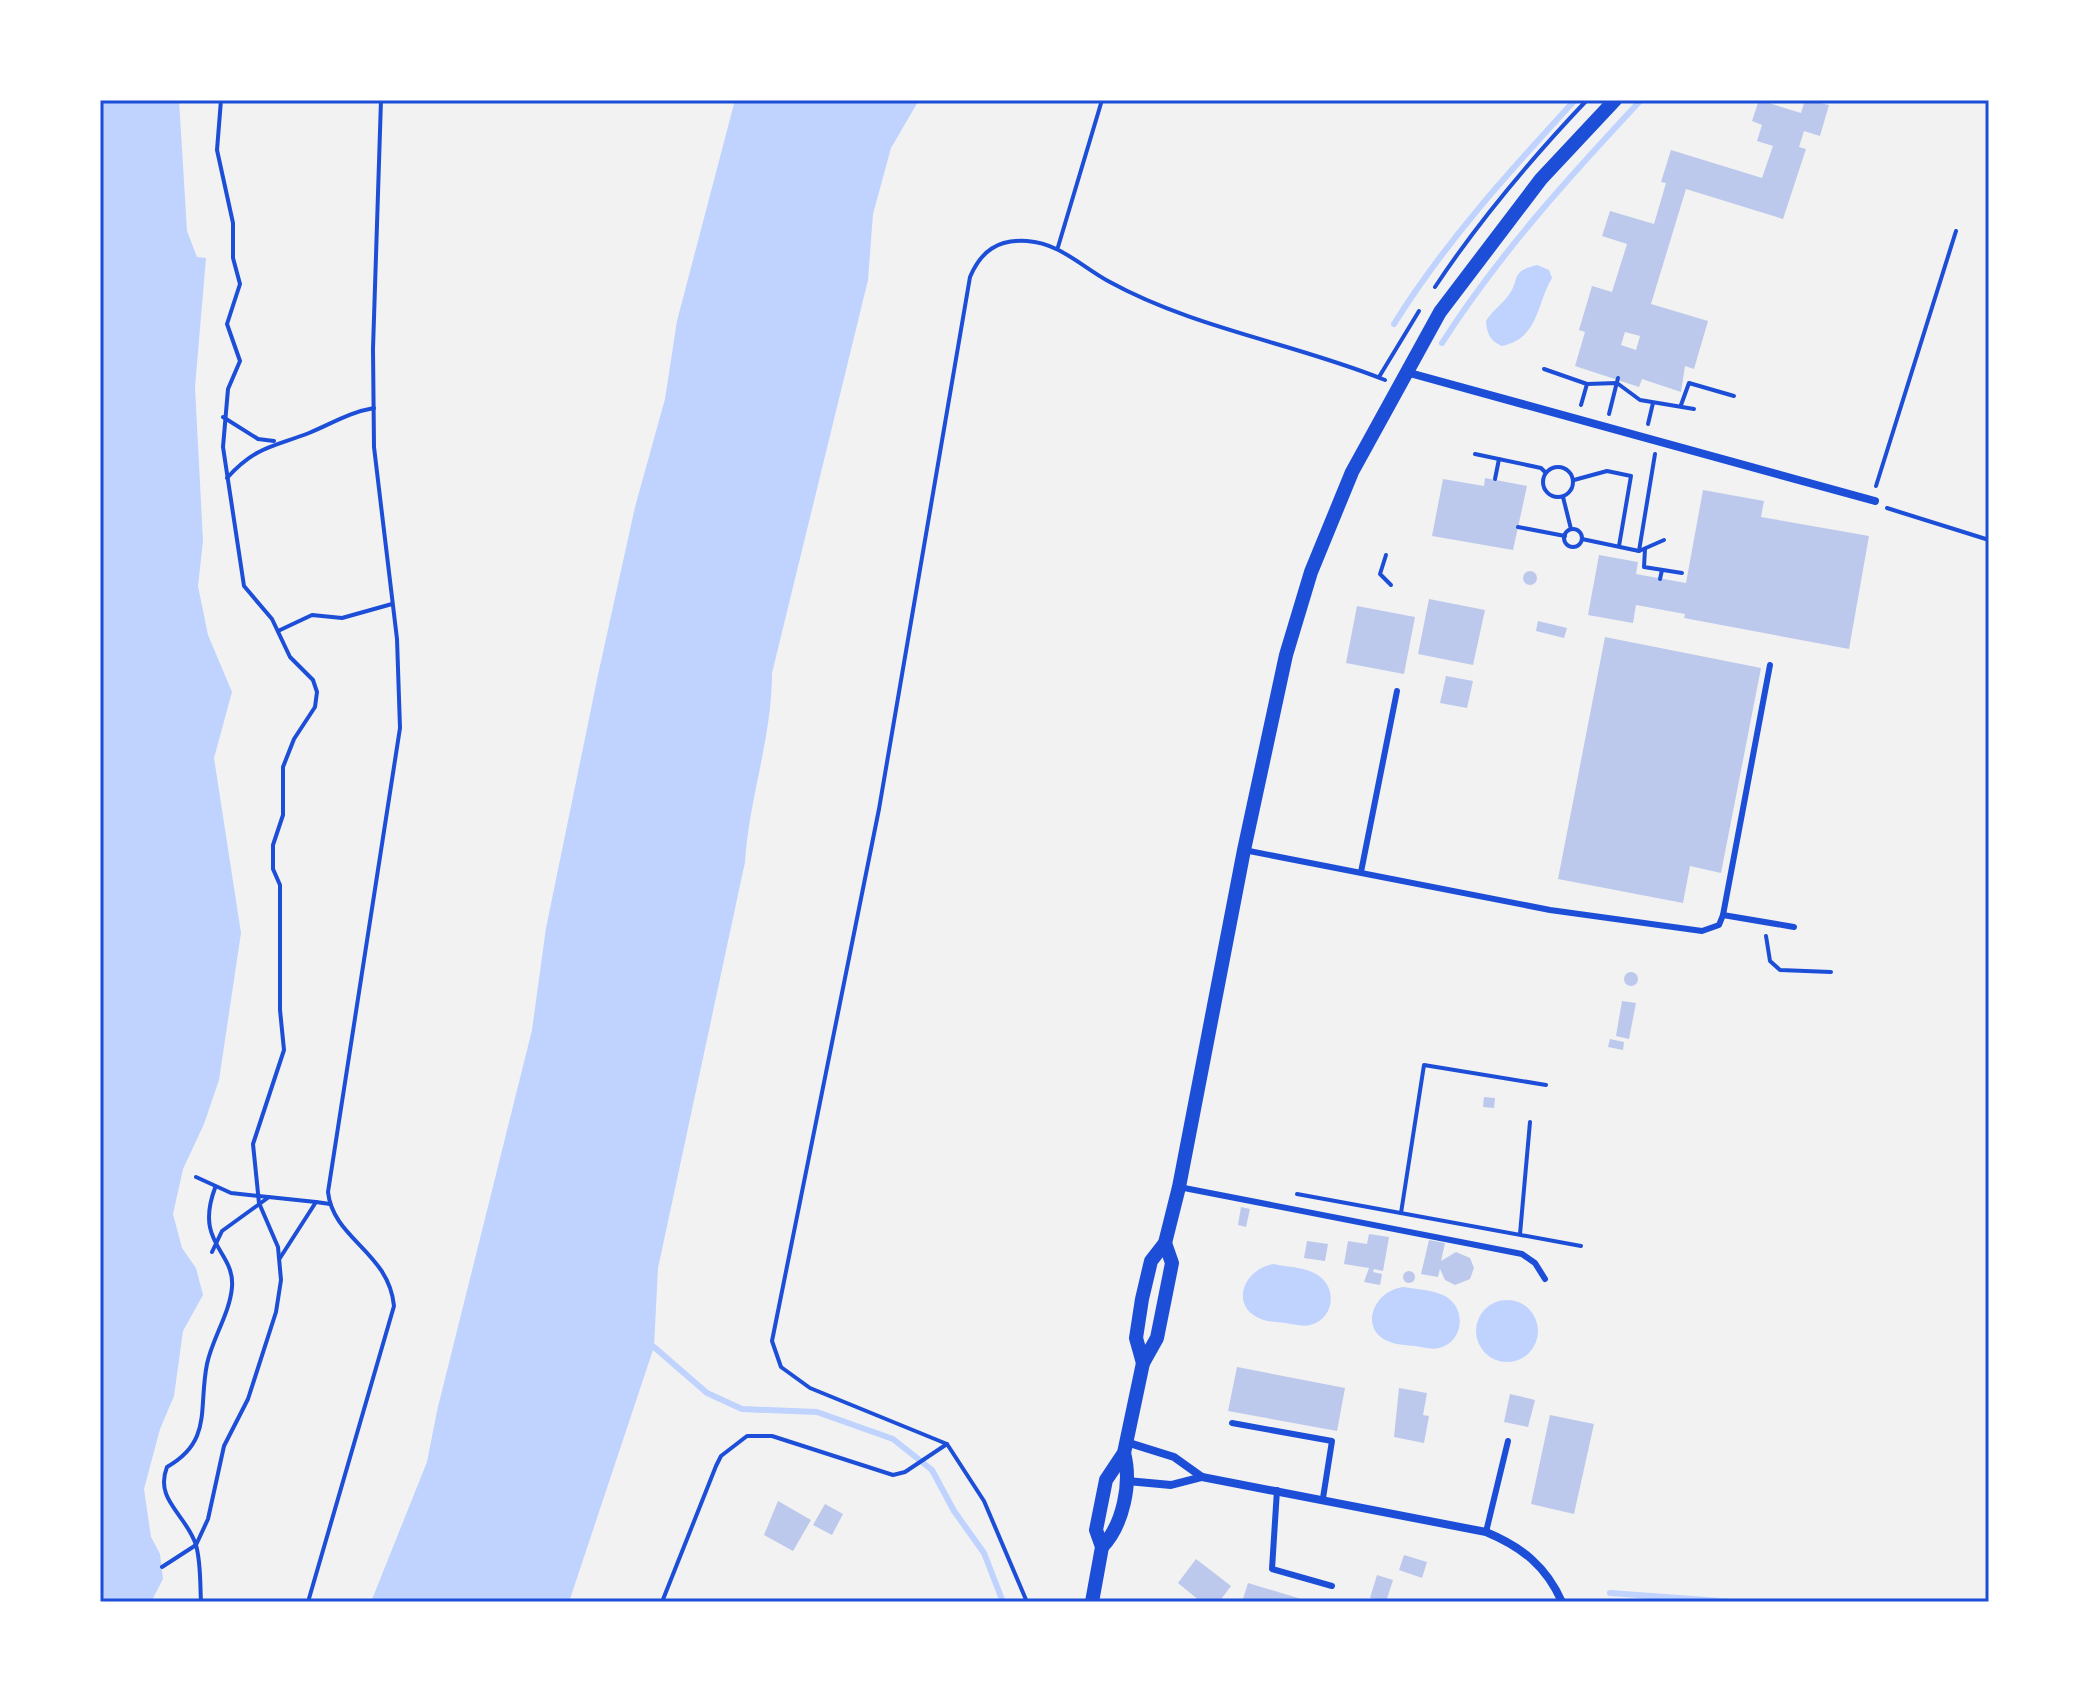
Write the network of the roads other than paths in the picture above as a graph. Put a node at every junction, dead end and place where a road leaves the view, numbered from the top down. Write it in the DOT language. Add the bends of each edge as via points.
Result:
graph roads {
  1 [pos="1615,100"];
  2 [pos="1401,379"];
  3 [pos="1874,501"];
  4 [pos="1770,665"];
  5 [pos="1397,691"];
  6 [pos="1244,850"];
  7 [pos="1361,872"];
  8 [pos="1723,915"];
  9 [pos="1794,927"];
  10 [pos="1179,1187"];
  11 [pos="1165,1243"];
  12 [pos="1545,1279"];
  13 [pos="1143,1363"];
  14 [pos="1232,1423"];
  15 [pos="1508,1441"];
  16 [pos="1125,1448"];
  17 [pos="1202,1477"];
  18 [pos="1127,1481"];
  19 [pos="1277,1490"];
  20 [pos="1323,1498"];
  21 [pos="1486,1532"];
  22 [pos="1102,1547"];
  23 [pos="1332,1586"];
  24 [pos="1092,1602"];
  25 [pos="1562,1602"];
  1 -- 2 [label="street" via="1480,254"];
  2 -- 3 [label="street" via="1606,426"];
  2 -- 6 [label="street" via="1348,482 1311,572 1286,655"];
  4 -- 8 [label="lane"];
  5 -- 7 [label="lane"];
  6 -- 7 [label="lane"];
  6 -- 10 [label="street"];
  7 -- 8 [label="lane" via="1550,910 1702,931 1719,925"];
  8 -- 9 [label="lane"];
  10 -- 11 [label="street"];
  10 -- 12 [label="lane" via="1522,1254"];
  11 -- 13 [label="street" via="1172,1263 1157,1338"];
  11 -- 13 [label="street" via="1151,1261 1142,1299 1136,1338"];
  13 -- 16 [label="street"];
  14 -- 20 [label="lane" via="1332,1441"];
  15 -- 21 [label="lane"];
  16 -- 17 [label="street" via="1174,1457"];
  16 -- 18 [label="street"];
  16 -- 22 [label="street" via="1106,1480 1096,1530"];
  17 -- 18 [label="street" via="1171,1485"];
  17 -- 19 [label="street"];
  18 -- 22 [label="street" via="1116,1532"];
  19 -- 20 [label="street"];
  19 -- 23 [label="lane" via="1272,1569"];
  20 -- 21 [label="street"];
  21 -- 25 [label="street" via="1535,1560"];
  22 -- 24 [label="street"];
}
